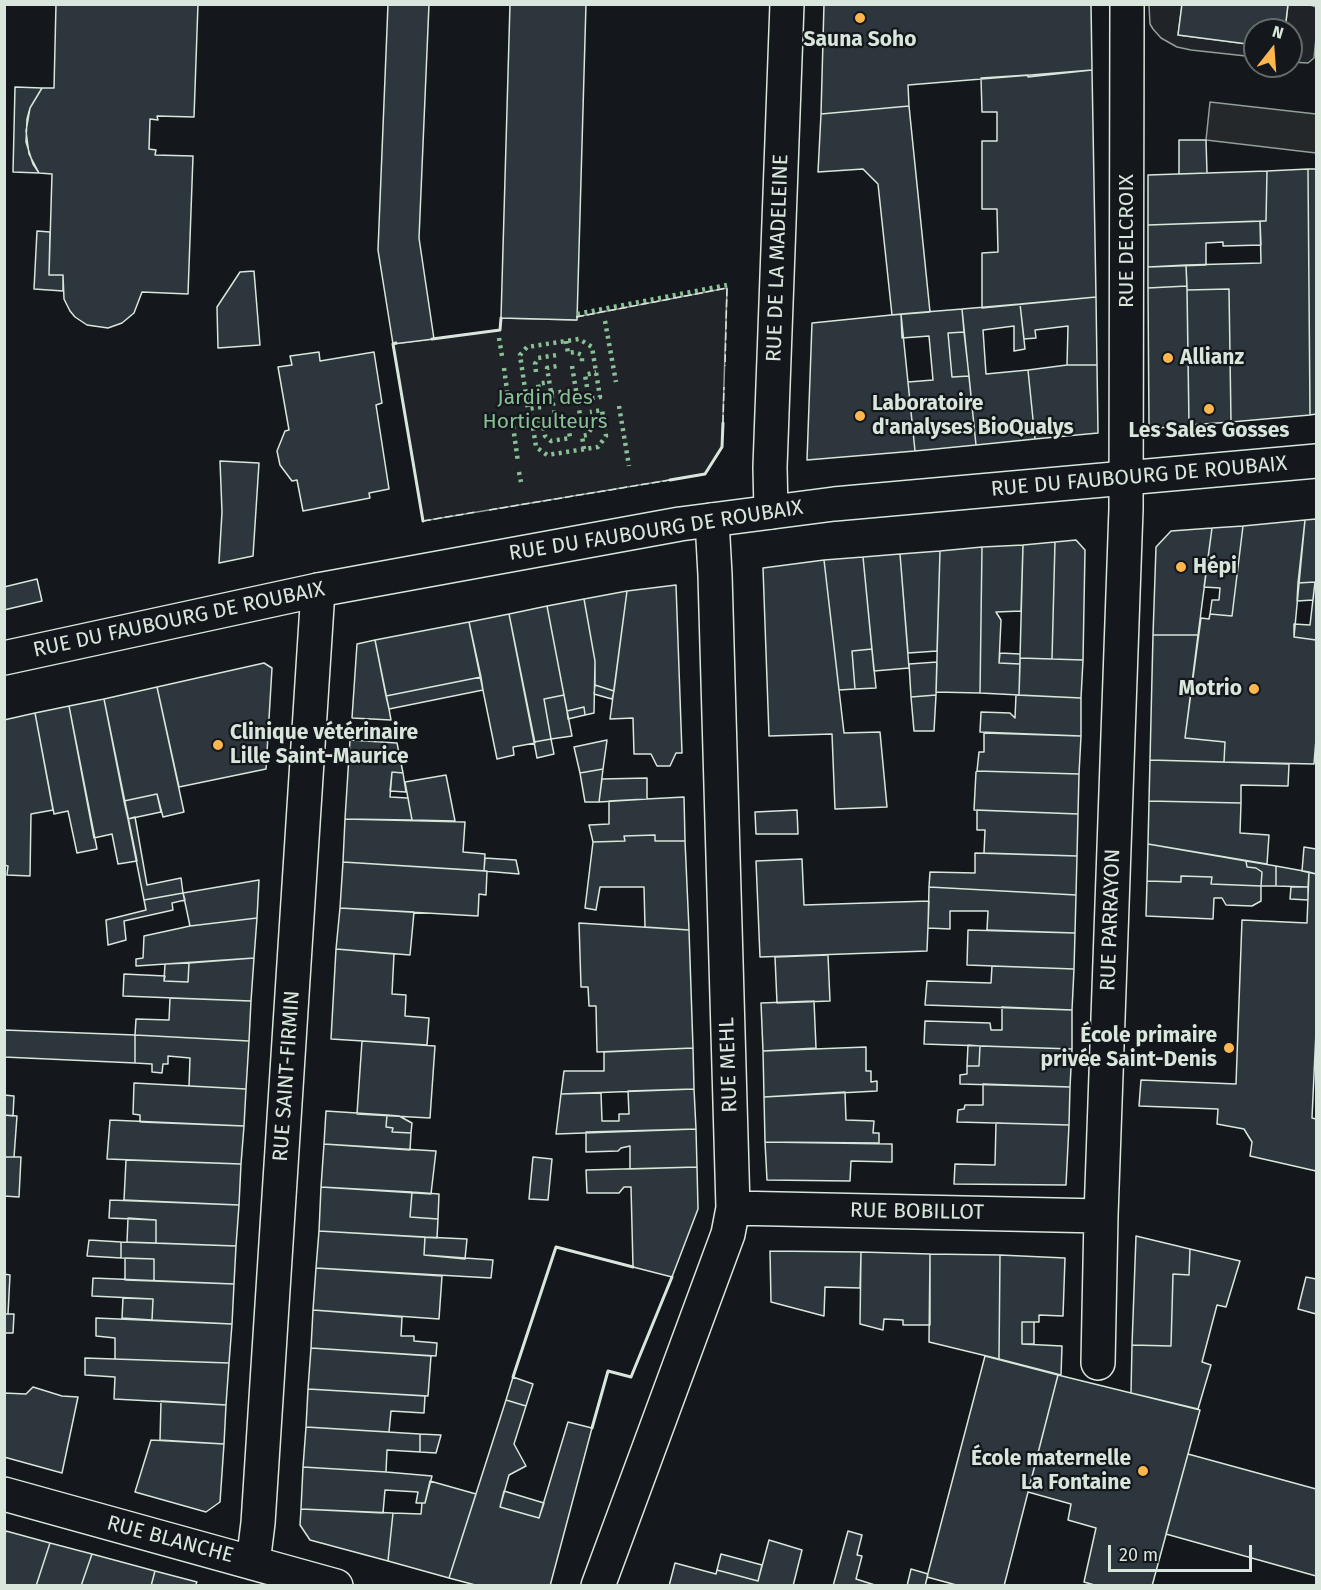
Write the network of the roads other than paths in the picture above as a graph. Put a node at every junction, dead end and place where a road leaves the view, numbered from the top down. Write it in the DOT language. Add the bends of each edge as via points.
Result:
graph roads {
  1 [pos="787,4"];
  2 [pos="1127,4"];
  3 [pos="1317,461"];
  4 [pos="1126,477"];
  5 [pos="771,512"];
  6 [pos="712,520"];
  7 [pos="318,590"];
  8 [pos="4,658"];
  9 [pos="733,1208"];
  10 [pos="1101,1216"];
  11 [pos="1098,1363"];
  12 [pos="4,1494"];
  13 [pos="253,1563"];
  14 [pos="336,1586"];
  15 [pos="598,1586"];
  1 -- 5 [label="street, RUE DE LA MADELEINE"];
  2 -- 4 [label="street, RUE DELCROIX"];
  3 -- 4 [label="street, RUE DU FAUBOURG DE ROUBAIX"];
  4 -- 5 [label="street, RUE DU FAUBOURG DE ROUBAIX"];
  4 -- 10 [label="street, RUE PARRAYON"];
  5 -- 6 [label="street, RUE DU FAUBOURG DE ROUBAIX"];
  6 -- 7 [label="street, RUE DU FAUBOURG DE ROUBAIX"];
  6 -- 9 [label="street, RUE MEHL"];
  7 -- 8 [label="street, RUE DU FAUBOURG DE ROUBAIX"];
  7 -- 13 [label="street, RUE SAINT-FIRMIN"];
  9 -- 10 [label="street, RUE BOBILLOT"];
  9 -- 15 [label="street, RUE MEHL" via="728,1234"];
  10 -- 11 [label="street, RUE PARRAYON"];
  12 -- 13 [label="street, RUE BLANCHE"];
  13 -- 14 [label="street, RUE BLANCHE"];
}
